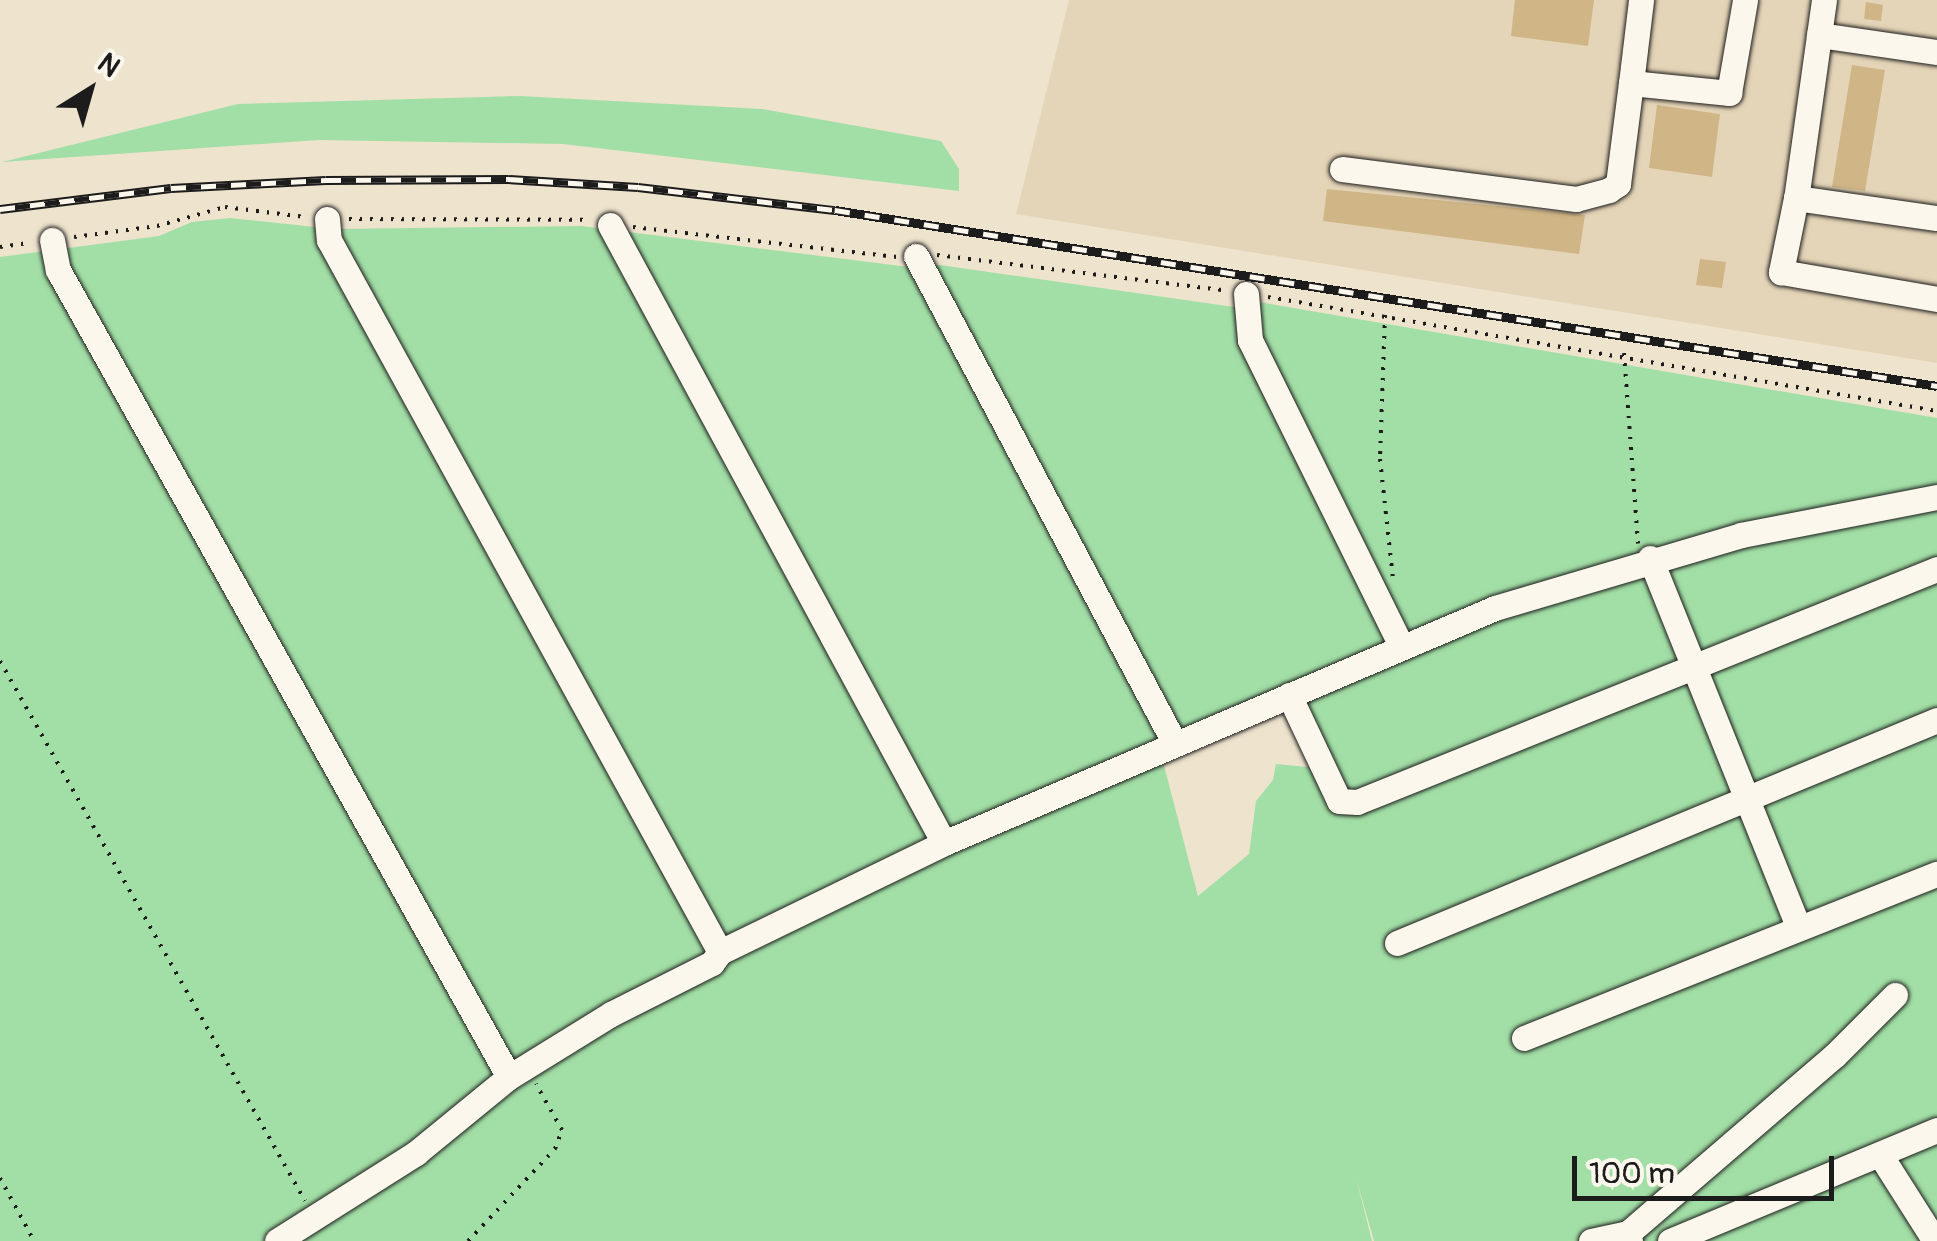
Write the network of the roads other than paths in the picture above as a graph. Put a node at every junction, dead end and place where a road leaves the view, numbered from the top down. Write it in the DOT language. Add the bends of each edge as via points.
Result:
graph roads {
  1 [pos="1641,0"];
  2 [pos="1745,0"];
  3 [pos="1824,0"];
  4 [pos="1819,34"];
  5 [pos="1937,52"];
  6 [pos="1631,83"];
  7 [pos="1342,169"];
  8 [pos="1796,198"];
  9 [pos="1937,218"];
  10 [pos="326,219"];
  11 [pos="610,224"];
  12 [pos="52,240"];
  13 [pos="916,256"];
  14 [pos="1246,294"];
  15 [pos="1937,299"];
  16 [pos="1937,497"];
  17 [pos="1645,560"];
  18 [pos="1937,568"];
  19 [pos="1400,644"];
  20 [pos="1694,667"];
  21 [pos="1289,695"];
  22 [pos="1937,720"];
  23 [pos="1174,742"];
  24 [pos="1745,798"];
  25 [pos="944,843"];
  26 [pos="1937,874"];
  27 [pos="1798,926"];
  28 [pos="1397,943"];
  29 [pos="720,952"];
  30 [pos="1895,995"];
  31 [pos="1524,1038"];
  32 [pos="517,1072"];
  33 [pos="1937,1130"];
  34 [pos="1882,1156"];
  35 [pos="1705,1235"];
  36 [pos="1629,1237"];
  37 [pos="277,1241"];
  38 [pos="1591,1241"];
  39 [pos="1670,1241"];
  40 [pos="1935,1241"];
  1 -- 6 [label="street"];
  2 -- 6 [label="street" via="1729,93"];
  3 -- 4 [label="street"];
  4 -- 5 [label="street"];
  4 -- 8 [label="street"];
  6 -- 7 [label="street" via="1618,184 1608,190 1576,199"];
  8 -- 9 [label="street"];
  8 -- 15 [label="street" via="1781,272"];
  10 -- 29 [label="street" via="329,240"];
  11 -- 25 [label="street"];
  12 -- 32 [label="street" via="58,270"];
  13 -- 23 [label="street"];
  14 -- 19 [label="street" via="1250,340"];
  16 -- 17 [label="street"];
  17 -- 19 [label="street"];
  17 -- 20 [label="street"];
  18 -- 20 [label="street"];
  19 -- 21 [label="street"];
  20 -- 21 [label="street" via="1347,804"];
  20 -- 24 [label="street"];
  21 -- 23 [label="street"];
  22 -- 24 [label="street"];
  23 -- 25 [label="street"];
  24 -- 27 [label="street"];
  24 -- 28 [label="street"];
  25 -- 29 [label="street"];
  26 -- 27 [label="street"];
  27 -- 31 [label="street"];
  29 -- 32 [label="street" via="712,963"];
  30 -- 36 [label="street"];
  32 -- 37 [label="street" via="416,1153"];
  33 -- 34 [label="street"];
  34 -- 35 [label="street"];
  34 -- 40 [label="street"];
  35 -- 39 [label="street"];
  36 -- 38 [label="street"];
}
